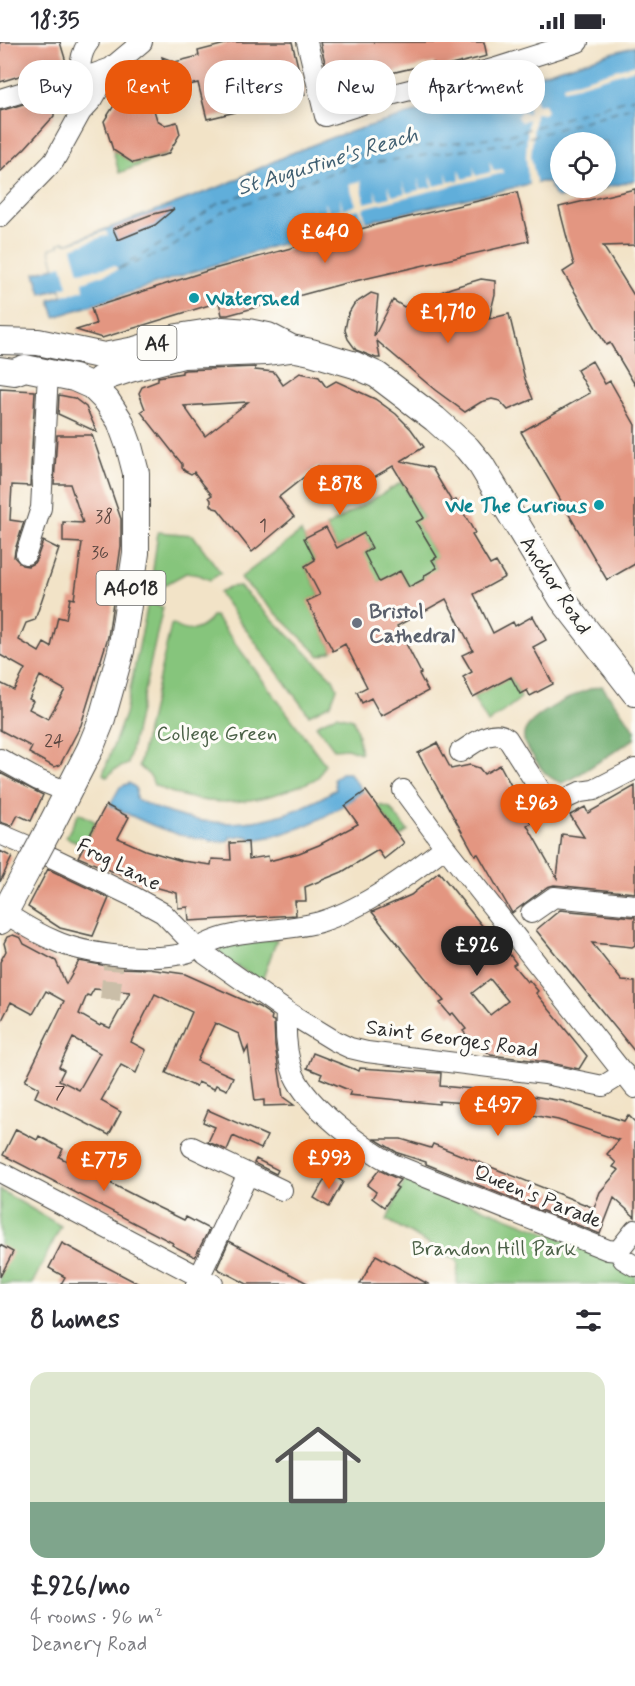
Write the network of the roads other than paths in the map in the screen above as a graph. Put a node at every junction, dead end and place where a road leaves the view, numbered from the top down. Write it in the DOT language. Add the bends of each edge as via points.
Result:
graph roads {
  1 [pos="89,42"];
  2 [pos="142,42"];
  3 [pos="307,42"];
  4 [pos="578,42"];
  5 [pos="523,50"];
  6 [pos="115,56"];
  7 [pos="81,60"];
  8 [pos="93,70"];
  9 [pos="18,94"];
  10 [pos="0,99"];
  11 [pos="93,99"];
  12 [pos="80,114"];
  13 [pos="0,217"];
  14 [pos="0,341"];
  15 [pos="301,350"];
  16 [pos="0,356"];
  17 [pos="0,370"];
  18 [pos="37,370"];
  19 [pos="92,386"];
  20 [pos="26,554"];
  21 [pos="635,693"];
  22 [pos="460,752"];
  23 [pos="0,759"];
  24 [pos="635,769"];
  25 [pos="403,790"];
  26 [pos="68,792"];
  27 [pos="8,837"];
  28 [pos="445,847"];
  29 [pos="635,904"];
  30 [pos="531,914"];
  31 [pos="2,917"];
  32 [pos="198,948"];
  33 [pos="286,1011"];
  34 [pos="629,1081"];
  35 [pos="192,1147"];
  36 [pos="0,1172"];
  37 [pos="248,1174"];
  38 [pos="282,1190"];
  39 [pos="635,1230"];
  40 [pos="618,1251"];
  41 [pos="635,1266"];
  42 [pos="203,1282"];
  1 -- 7 [label="street"];
  2 -- 6 [label="street"];
  3 -- 5 [label="street" via="325,116"];
  4 -- 5 [label="street"];
  6 -- 8 [label="street"];
  6 -- 11 [label="street"];
  9 -- 10 [label="street"];
  12 -- 13 [label="street" via="54,161"];
  14 -- 15 [label="main road, A4" via="38,342 104,356 222,330 268,336"];
  15 -- 19 [label="main road, A4" via="183,354 100,379"];
  15 -- 21 [label="main road, Anchor Road / A4" via="377,375 467,448 562,599"];
  16 -- 18 [label="main road, A4018" via="17,359"];
  17 -- 18 [label="main road, A4018"];
  18 -- 19 [label="main road, A4018"];
  18 -- 20 [label="street" via="41,508"];
  19 -- 26 [label="main road, A4018" via="120,421 129,446 136,473 136,553 110,696"];
  22 -- 24 [label="street" via="495,733 502,734 544,796 554,804 594,790"];
  23 -- 26 [label="street"];
  25 -- 28 [label="street"];
  26 -- 31 [label="main road, A4018, bridge"];
  27 -- 32 [label="street, Frog Lane" via="163,913"];
  28 -- 32 [label="street" via="405,877 345,912 290,928 217,938"];
  28 -- 34 [label="street"];
  29 -- 30 [label="street" via="555,897"];
  31 -- 32 [label="street" via="77,949 143,958 177,956"];
  32 -- 33 [label="street, Saint Georges Road"];
  33 -- 34 [label="street, Saint Georges Road" via="335,1041 367,1052 545,1074 603,1086"];
  33 -- 40 [label="street, Queen's Parade" via="295,1078 314,1103 352,1138 379,1157 419,1174"];
  35 -- 37 [label="street"];
  36 -- 42 [label="street"];
  37 -- 38 [label="street"];
  37 -- 42 [label="street"];
  39 -- 40 [label="street"];
  40 -- 41 [label="street, Queen's Parade"];
}
